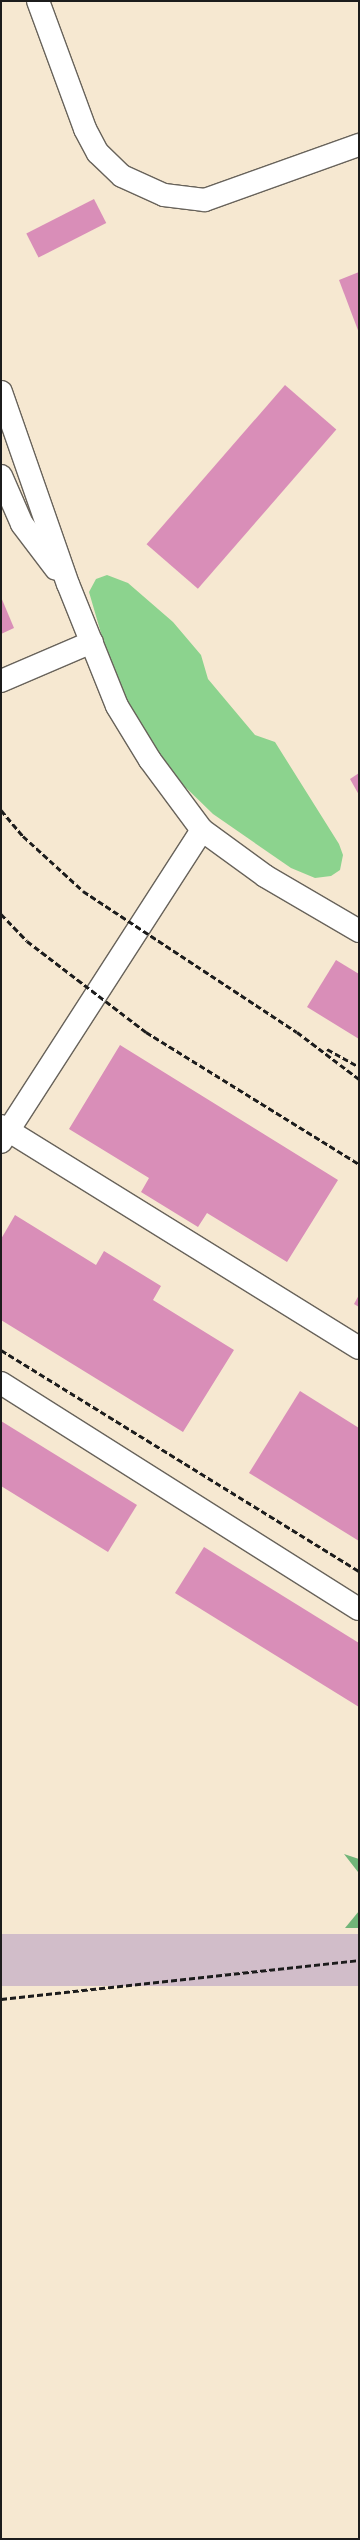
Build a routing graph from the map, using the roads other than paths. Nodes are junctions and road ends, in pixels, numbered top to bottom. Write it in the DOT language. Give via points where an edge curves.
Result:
graph roads {
  1 [pos="38,1"];
  2 [pos="359,145"];
  3 [pos="1,392"];
  4 [pos="1,476"];
  5 [pos="68,584"];
  6 [pos="92,642"];
  7 [pos="1,681"];
  8 [pos="202,830"];
  9 [pos="359,931"];
  10 [pos="3,1133"];
  11 [pos="359,1348"];
  12 [pos="1,1383"];
  13 [pos="359,1609"];
  1 -- 2 [label="lane" via="85,129 98,153 122,176 164,195 205,200"];
  3 -- 5 [label="lane"];
  4 -- 5 [label="lane" via="22,524"];
  5 -- 6 [label="lane"];
  6 -- 7 [label="lane"];
  6 -- 8 [label="lane" via="127,727"];
  8 -- 9 [label="lane" via="265,876"];
  8 -- 10 [label="lane"];
  10 -- 11 [label="lane"];
  12 -- 13 [label="lane"];
}
